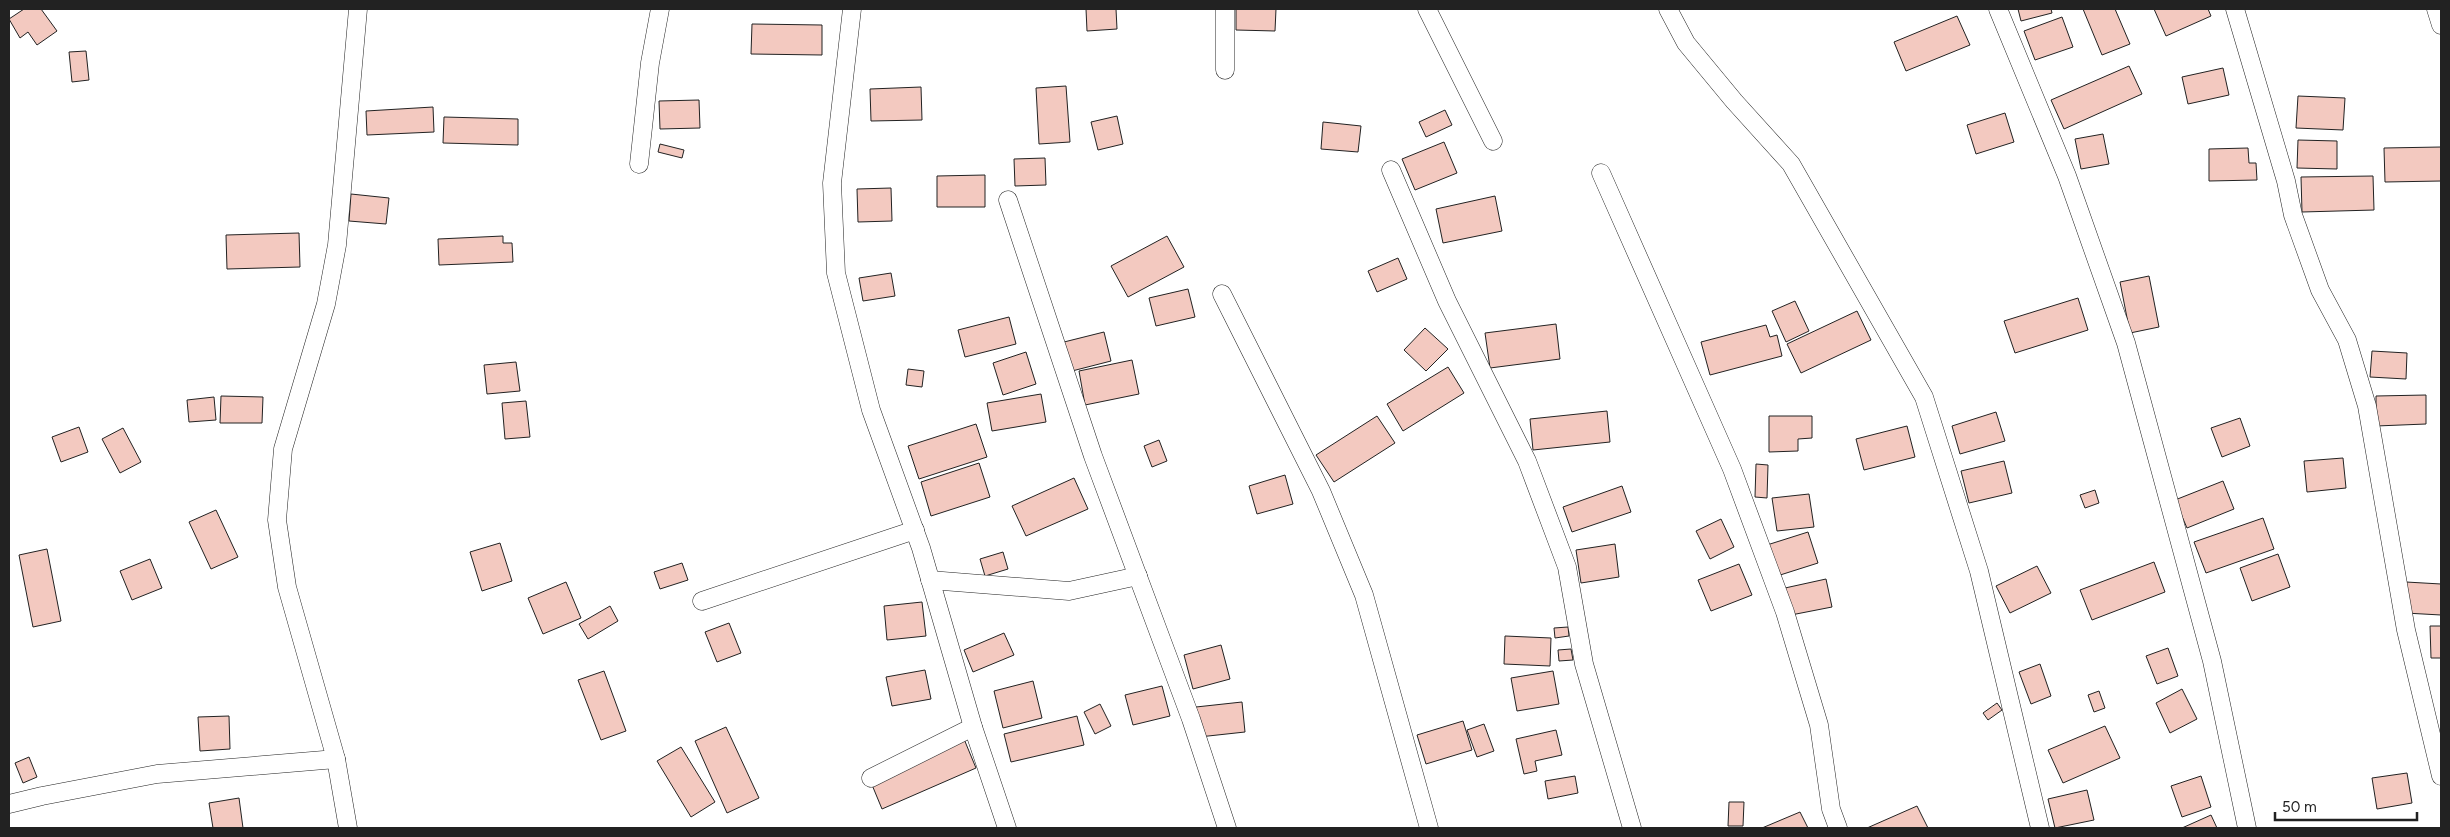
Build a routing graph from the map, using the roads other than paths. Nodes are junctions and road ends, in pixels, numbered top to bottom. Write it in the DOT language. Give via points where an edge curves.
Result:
graph roads {
  1 [pos="358,9"];
  2 [pos="660,9"];
  3 [pos="852,9"];
  4 [pos="1427,9"];
  5 [pos="1668,9"];
  6 [pos="1998,9"];
  7 [pos="2235,9"];
  8 [pos="2436,9"];
  9 [pos="1228,14"];
  10 [pos="2441,25"];
  11 [pos="1225,70"];
  12 [pos="1493,141"];
  13 [pos="639,164"];
  14 [pos="1391,170"];
  15 [pos="1601,173"];
  16 [pos="1008,200"];
  17 [pos="1222,294"];
  18 [pos="915,530"];
  19 [pos="1138,576"];
  20 [pos="930,580"];
  21 [pos="702,602"];
  22 [pos="973,728"];
  23 [pos="336,759"];
  24 [pos="2441,776"];
  25 [pos="871,778"];
  26 [pos="9,802"];
  27 [pos="348,828"];
  28 [pos="1007,828"];
  29 [pos="1227,828"];
  30 [pos="1429,828"];
  31 [pos="1632,828"];
  32 [pos="1838,828"];
  33 [pos="2040,828"];
  34 [pos="2247,828"];
  1 -- 23 [label="street" via="337,245 326,304 283,449 277,520 287,587"];
  2 -- 13 [label="street" via="650,62"];
  3 -- 18 [label="street" via="832,183 836,273 872,410"];
  4 -- 12 [label="street"];
  5 -- 33 [label="street" via="1686,43 1791,164 1924,397 1979,571"];
  6 -- 34 [label="street" via="2066,176 2126,343 2212,661"];
  7 -- 24 [label="street" via="2293,215 2320,290 2347,340 2367,406 2406,630"];
  8 -- 10 [label="street"];
  9 -- 11 [label="street"];
  14 -- 31 [label="street" via="1447,301 1527,461 1563,558 1584,664"];
  15 -- 32 [label="street" via="1732,469 1782,603 1819,725 1831,809"];
  16 -- 19 [label="street" via="1092,456"];
  17 -- 30 [label="street" via="1320,491 1364,595"];
  18 -- 20 [label="street"];
  18 -- 21 [label="street"];
  19 -- 20 [label="street" via="1070,591"];
  19 -- 29 [label="street"];
  20 -- 22 [label="street"];
  22 -- 25 [label="street"];
  22 -- 28 [label="street"];
  23 -- 26 [label="street" via="157,774"];
  23 -- 27 [label="street"];
}
